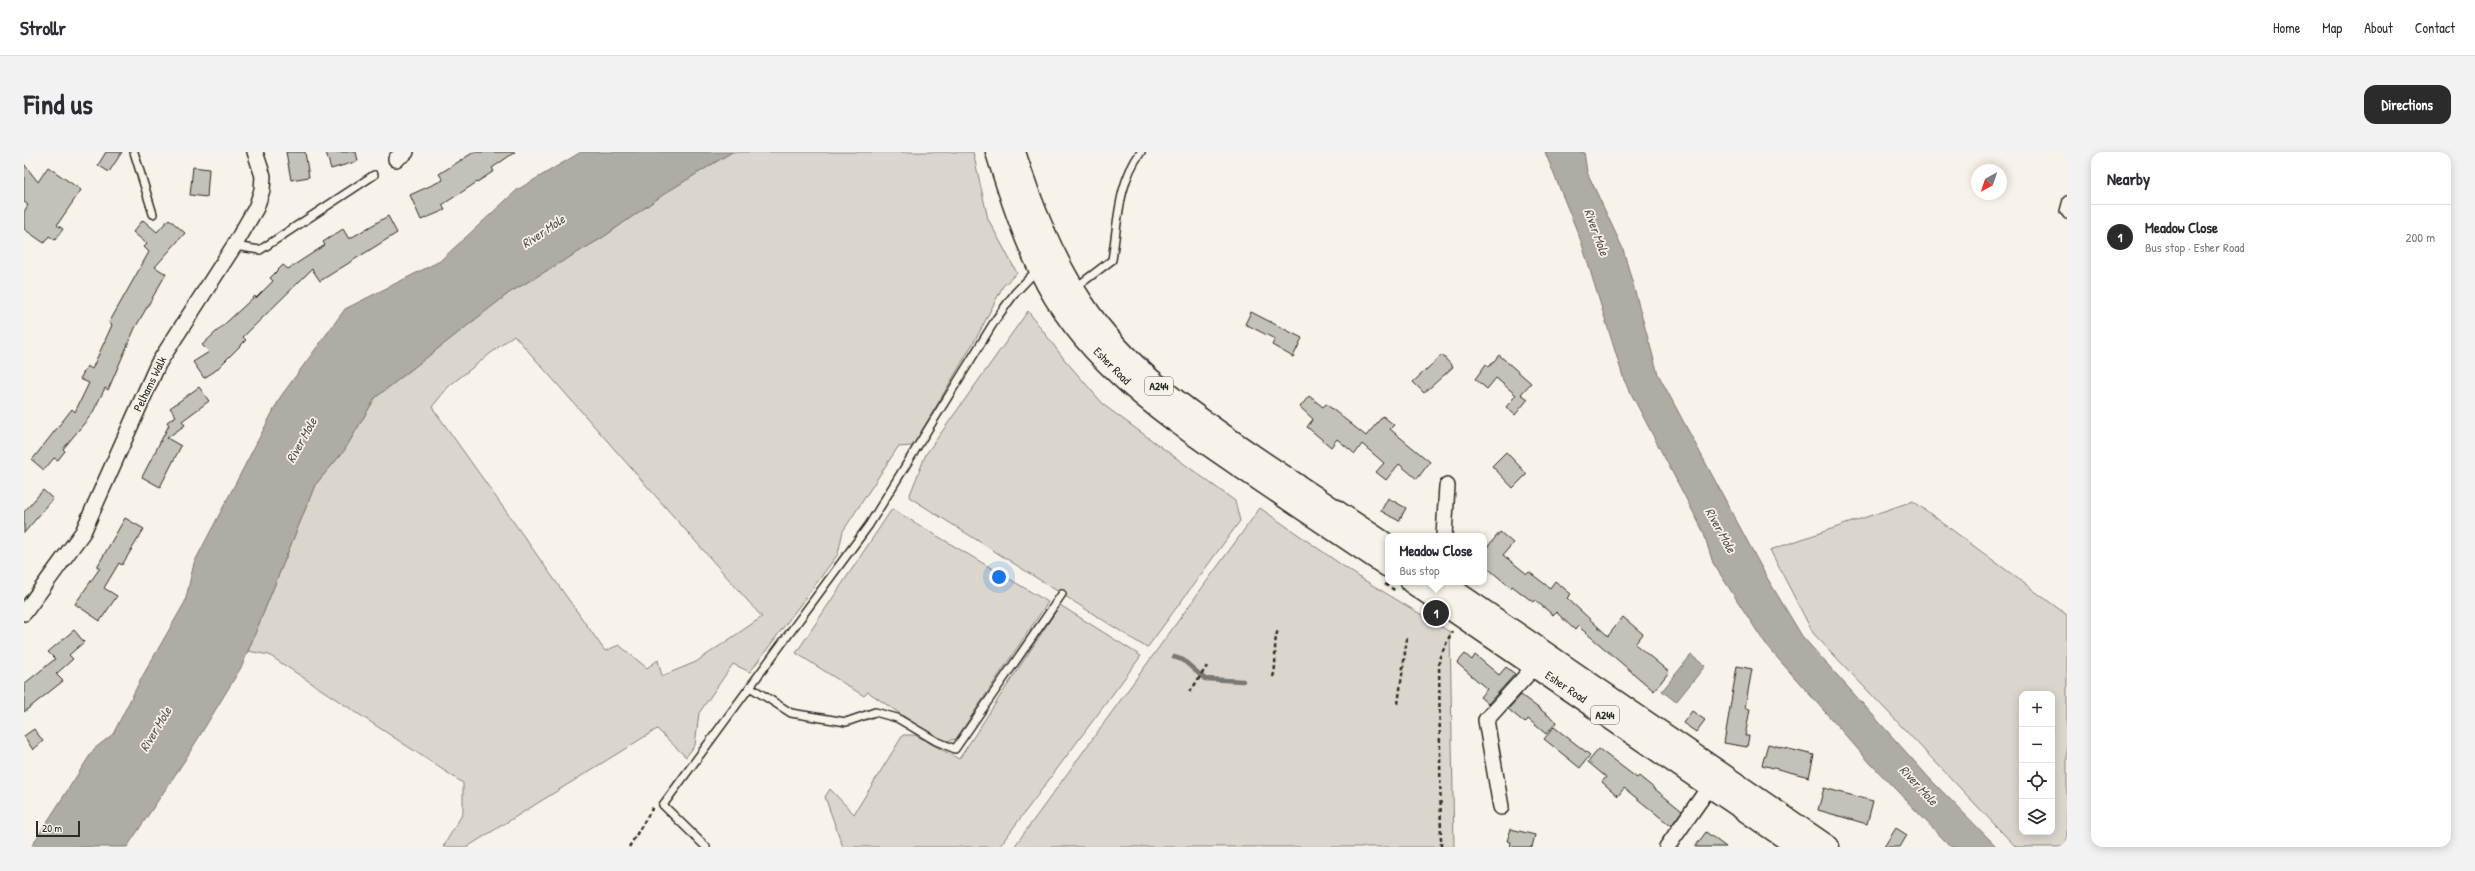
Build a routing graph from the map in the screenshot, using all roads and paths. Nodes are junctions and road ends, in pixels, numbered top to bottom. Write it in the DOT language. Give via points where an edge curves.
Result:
graph roads {
  1 [pos="134,152"];
  2 [pos="255,152"];
  3 [pos="997,152"];
  4 [pos="1014,152"];
  5 [pos="1141,152"];
  6 [pos="374,174"];
  7 [pos="2067,200"];
  8 [pos="153,214"];
  9 [pos="2067,215"];
  10 [pos="234,246"];
  11 [pos="1040,267"];
  12 [pos="1074,290"];
  13 [pos="1447,486"];
  14 [pos="1444,533"];
  15 [pos="1385,544"];
  16 [pos="1385,564"];
  17 [pos="1416,585"];
  18 [pos="1445,585"];
  19 [pos="1062,594"];
  20 [pos="24,613"];
  21 [pos="1454,627"];
  22 [pos="1278,630"];
  23 [pos="1407,638"];
  24 [pos="1206,666"];
  25 [pos="1534,666"];
  26 [pos="1273,677"];
  27 [pos="750,687"];
  28 [pos="1190,692"];
  29 [pos="1398,704"];
  30 [pos="1710,786"];
  31 [pos="663,805"];
  32 [pos="1501,807"];
  33 [pos="629,847"];
  34 [pos="706,847"];
  35 [pos="1441,847"];
  36 [pos="1667,847"];
  37 [pos="1799,847"];
  38 [pos="1828,847"];
  1 -- 8 [label="lane"];
  2 -- 10 [label="street, Pelhams Walk" via="263,176 262,190 256,208"];
  3 -- 11 [label="main road, Esher Road / A244" via="1013,201"];
  4 -- 12 [label="main road, Esher Road / A244" via="1044,234"];
  5 -- 12 [label="lane" via="1124,182 1112,260"];
  6 -- 10 [label="lane" via="260,250"];
  7 -- 9 [label="lane" via="2064,211"];
  10 -- 20 [label="street, Pelhams Walk" via="158,364 83,532"];
  11 -- 16 [label="main road, Esher Road / A244" via="1055,295 1083,336 1107,364 1136,390 1206,443"];
  11 -- 27 [label="lane" via="1014,293 996,319 869,526"];
  12 -- 15 [label="main road, Esher Road / A244" via="1111,340 1160,387 1236,444"];
  13 -- 14 [label="street"];
  17 -- 25 [label="main road, Esher Road / A244"];
  18 -- 38 [label="main road, Esher Road / A244"];
  19 -- 27 [label="lane" via="955,749 897,718 875,712 846,722 791,713"];
  21 -- 35 [label="path" via="1439,659"];
  22 -- 26 [label="path" via="1273,644 1276,656"];
  23 -- 29 [label="path"];
  24 -- 28 [label="path"];
  25 -- 30 [label="main road, Esher Road / A244"];
  25 -- 32 [label="street" via="1486,720"];
  27 -- 31 [label="lane"];
  30 -- 36 [label="street"];
  30 -- 37 [label="main road, Esher Road / A244"];
  31 -- 33 [label="path" via="656,802"];
  31 -- 34 [label="lane"];
}
